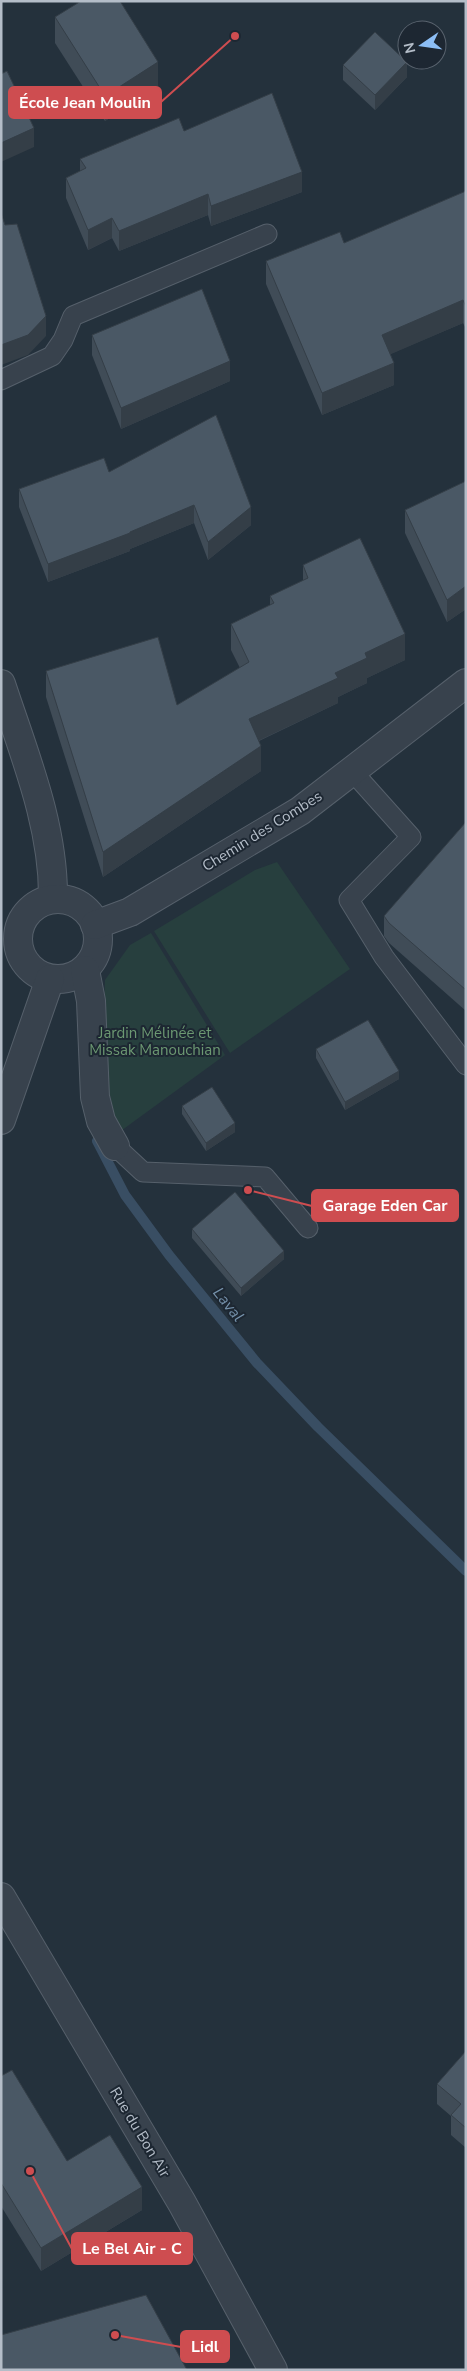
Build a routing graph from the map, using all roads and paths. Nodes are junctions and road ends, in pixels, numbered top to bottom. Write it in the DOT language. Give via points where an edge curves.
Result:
graph roads {
  1 [pos="267,234"];
  2 [pos="1,380"];
  3 [pos="466,683"];
  4 [pos="1,684"];
  5 [pos="352,771"];
  6 [pos="53,899"];
  7 [pos="95,925"];
  8 [pos="11,962"];
  9 [pos="85,970"];
  10 [pos="50,979"];
  11 [pos="466,1065"];
  12 [pos="1,1120"];
  13 [pos="115,1146"];
  14 [pos="308,1228"];
  15 [pos="1,1897"];
  16 [pos="273,2370"];
  1 -- 2 [label="lane" via="73,316 52,356"];
  3 -- 5 [label="street, Chemin des Combes"];
  4 -- 6 [label="street" via="42,808 54,872"];
  5 -- 7 [label="street, Chemin des Combes" via="300,811 265,832 130,912"];
  5 -- 11 [label="lane" via="411,837 349,900 384,957"];
  6 -- 7 [label="street" via="78,904 89,913"];
  6 -- 8 [label="street" via="35,906 22,920 18,946"];
  7 -- 9 [label="street" via="97,949"];
  8 -- 10 [label="street"];
  9 -- 10 [label="street" via="62,980"];
  9 -- 13 [label="street" via="91,1001 95,1097 101,1121"];
  10 -- 12 [label="street"];
  13 -- 14 [label="lane" via="143,1172 265,1177"];
  15 -- 16 [label="street, Rue du Bon Air" via="182,2202"];
}
